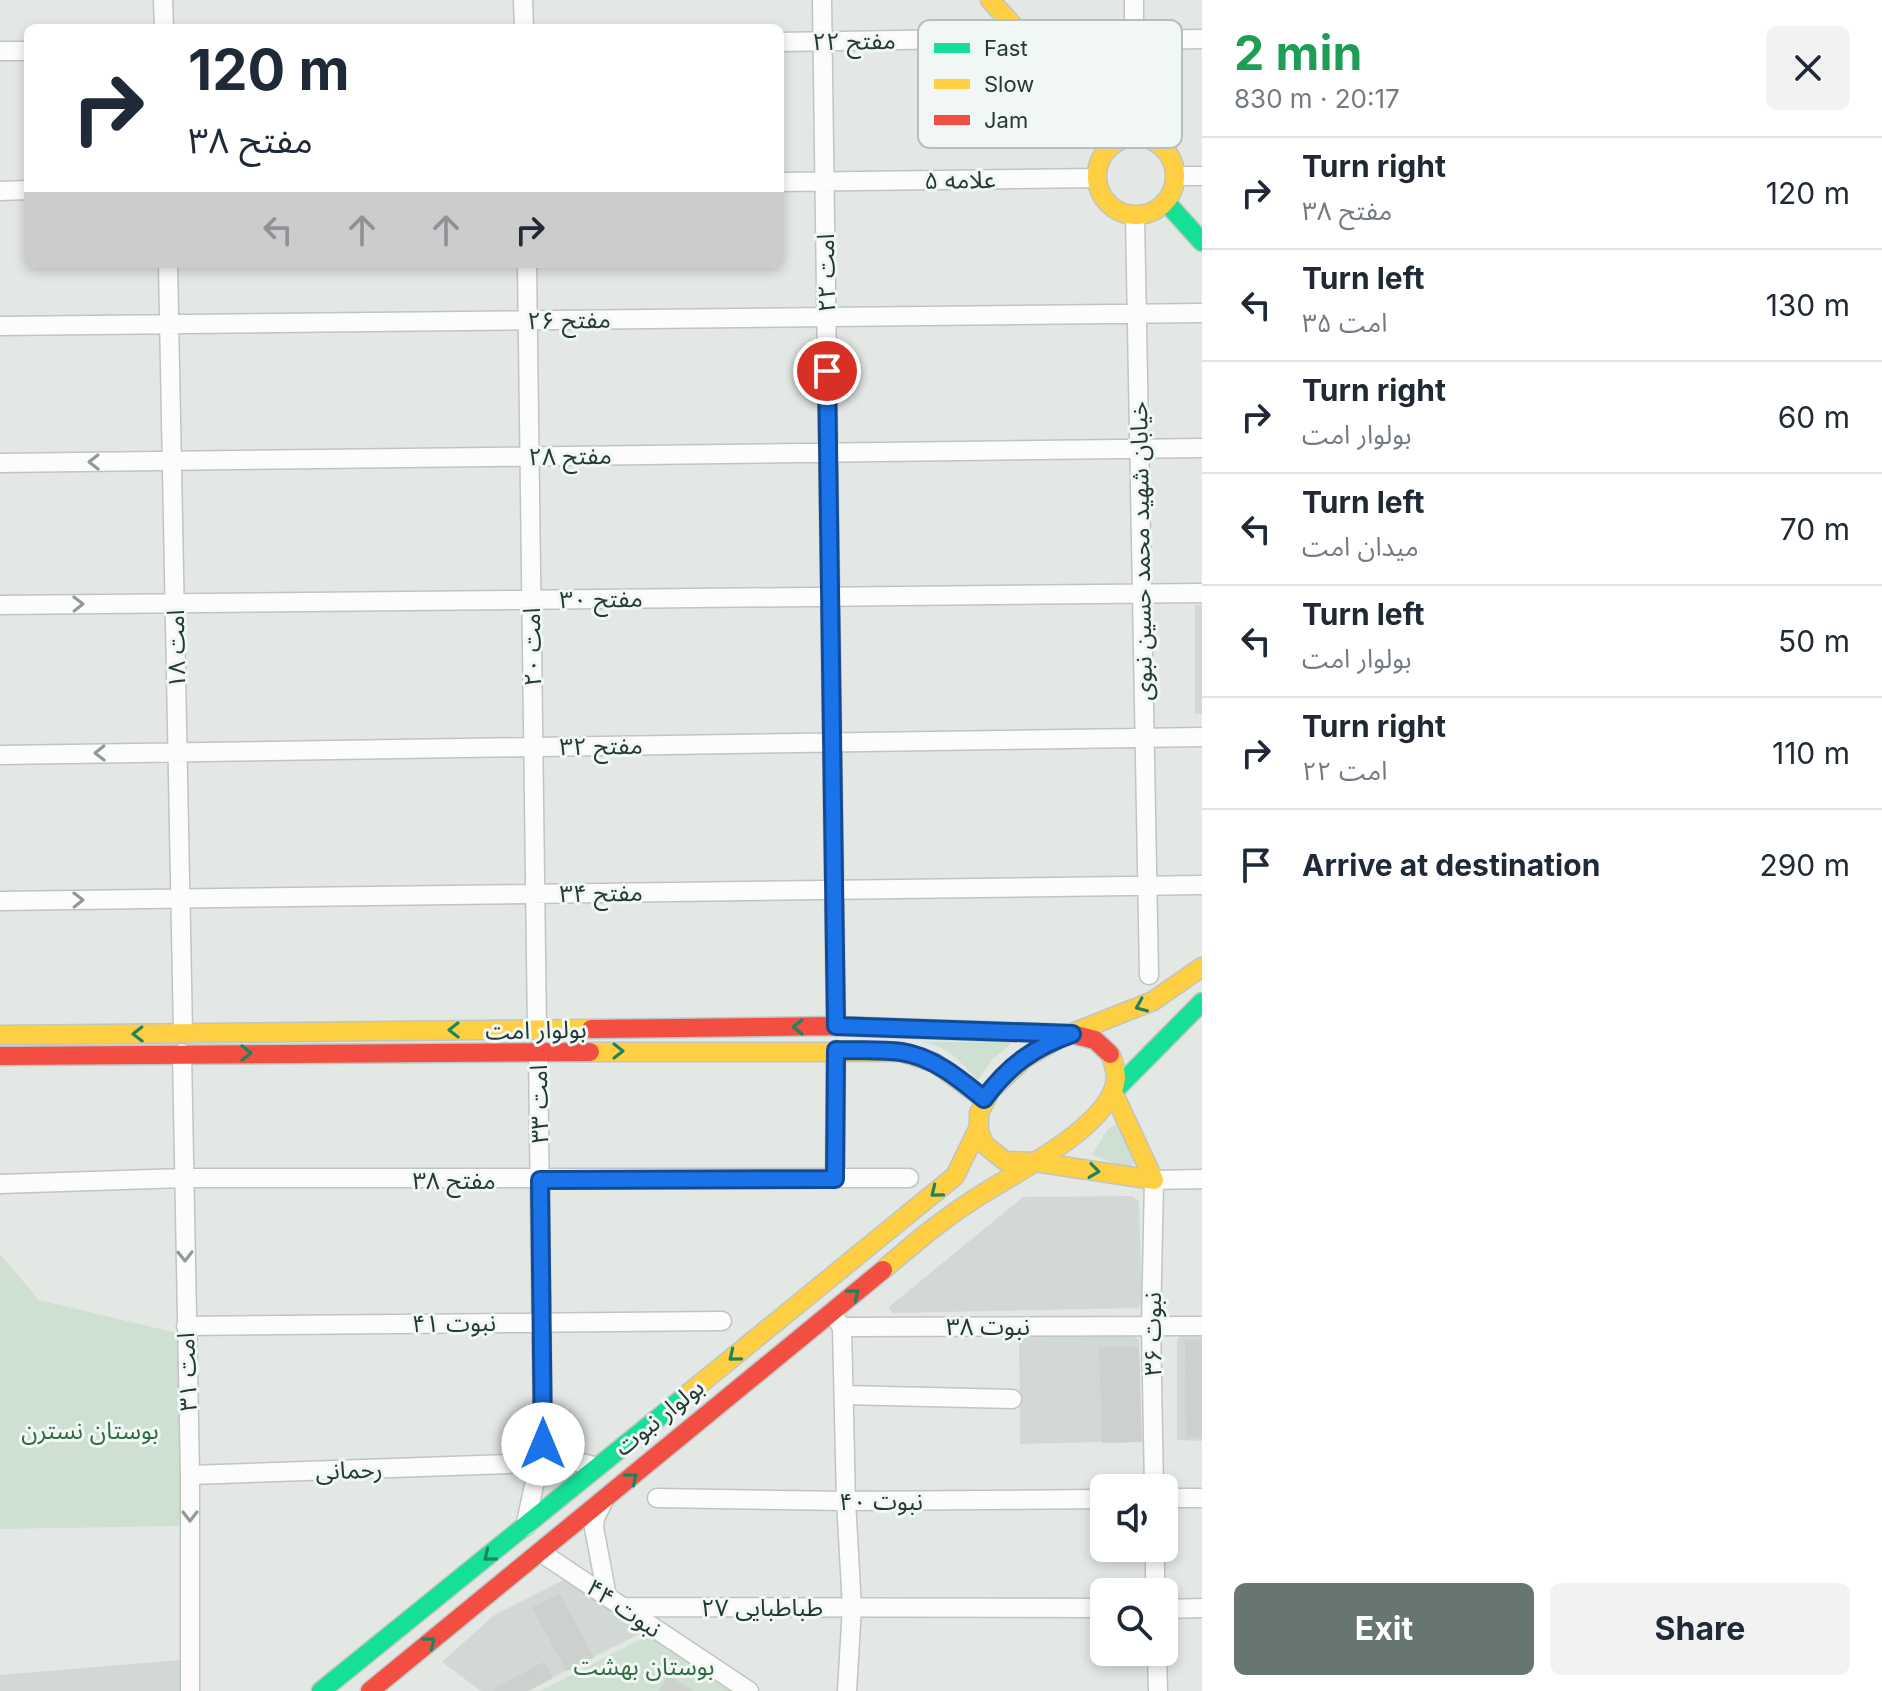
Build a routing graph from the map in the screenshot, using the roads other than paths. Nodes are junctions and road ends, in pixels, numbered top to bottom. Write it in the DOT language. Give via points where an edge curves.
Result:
graph roads {
  1 [pos="163,0"];
  2 [pos="523,0"];
  3 [pos="822,0"];
  4 [pos="990,0"];
  5 [pos="1007,20"];
  6 [pos="164,24"];
  7 [pos="524,24"];
  8 [pos="1182,39"];
  9 [pos="1202,39"];
  10 [pos="918,40"];
  11 [pos="784,42"];
  12 [pos="823,42"];
  13 [pos="0,51"];
  14 [pos="24,51"];
  15 [pos="1109,148"];
  16 [pos="1164,148"];
  17 [pos="1176,176"];
  18 [pos="1202,176"];
  19 [pos="1096,178"];
  20 [pos="825,181"];
  21 [pos="784,182"];
  22 [pos="24,190"];
  23 [pos="0,191"];
  24 [pos="1166,202"];
  25 [pos="1135,216"];
  26 [pos="1202,242"];
  27 [pos="168,268"];
  28 [pos="527,268"];
  29 [pos="1202,313"];
  30 [pos="1137,314"];
  31 [pos="827,317"];
  32 [pos="528,320"];
  33 [pos="170,324"];
  34 [pos="0,326"];
  35 [pos="1202,448"];
  36 [pos="1139,449"];
  37 [pos="829,453"];
  38 [pos="529,456"];
  39 [pos="172,461"];
  40 [pos="0,463"];
  41 [pos="1202,593"];
  42 [pos="1142,594"];
  43 [pos="831,597"];
  44 [pos="531,600"];
  45 [pos="175,603"];
  46 [pos="0,605"];
  47 [pos="1202,737"];
  48 [pos="1144,738"];
  49 [pos="832,743"];
  50 [pos="533,747"];
  51 [pos="178,752"];
  52 [pos="0,755"];
  53 [pos="1202,885"];
  54 [pos="1147,886"];
  55 [pos="834,890"];
  56 [pos="535,894"];
  57 [pos="180,899"];
  58 [pos="0,901"];
  59 [pos="1202,967"];
  60 [pos="1149,975"];
  61 [pos="1202,1002"];
  62 [pos="836,1026"];
  63 [pos="537,1030"];
  64 [pos="183,1033"];
  65 [pos="1072,1034"];
  66 [pos="0,1035"];
  67 [pos="836,1050"];
  68 [pos="538,1052"];
  69 [pos="182,1053"];
  70 [pos="0,1056"];
  71 [pos="1113,1092"];
  72 [pos="984,1099"];
  73 [pos="978,1129"];
  74 [pos="1035,1162"];
  75 [pos="184,1178"];
  76 [pos="909,1178"];
  77 [pos="835,1179"];
  78 [pos="1202,1179"];
  79 [pos="540,1180"];
  80 [pos="1154,1180"];
  81 [pos="0,1184"];
  82 [pos="837,1320"];
  83 [pos="722,1321"];
  84 [pos="543,1323"];
  85 [pos="1151,1325"];
  86 [pos="186,1326"];
  87 [pos="1202,1326"];
  88 [pos="844,1395"];
  89 [pos="1012,1399"];
  90 [pos="543,1444"];
  91 [pos="509,1464"];
  92 [pos="597,1467"];
  93 [pos="1154,1474"];
  94 [pos="190,1475"];
  95 [pos="657,1498"];
  96 [pos="1178,1498"];
  97 [pos="1202,1498"];
  98 [pos="1090,1499"];
  99 [pos="604,1500"];
  100 [pos="846,1501"];
  101 [pos="525,1527"];
  102 [pos="540,1552"];
  103 [pos="607,1596"];
  104 [pos="624,1607"];
  105 [pos="852,1607"];
  106 [pos="1090,1608"];
  107 [pos="1202,1608"];
  108 [pos="1178,1609"];
  109 [pos="1157,1666"];
  110 [pos="190,1691"];
  111 [pos="321,1691"];
  112 [pos="370,1691"];
  113 [pos="749,1691"];
  114 [pos="847,1691"];
  115 [pos="1158,1691"];
  1 -- 6 [label="street"];
  2 -- 7 [label="street"];
  3 -- 12 [label="street, امت ۲۲"];
  4 -- 5 [label="main road"];
  8 -- 9 [label="street"];
  10 -- 12 [label="street, مفتح ۲۲"];
  11 -- 12 [label="street, مفتح ۲۲"];
  12 -- 20 [label="street, امت ۲۲"];
  13 -- 14 [label="street"];
  15 -- 19 [label="main road" via="1098,163"];
  16 -- 17 [label="main road"];
  17 -- 18 [label="street"];
  17 -- 24 [label="main road"];
  19 -- 20 [label="street, علامه ۵"];
  19 -- 25 [label="main road" via="1110,206"];
  20 -- 21 [label="street, علامه ۵"];
  20 -- 31 [label="street, امت ۲۲"];
  22 -- 23 [label="street"];
  24 -- 25 [label="main road" via="1154,212"];
  24 -- 26 [label="main road"];
  25 -- 30 [label="street, خیابان شهید محمد حسین نبوی"];
  27 -- 33 [label="street, امت ۱۸"];
  28 -- 32 [label="street, امت ۲۰"];
  29 -- 30 [label="street, مفتح ۲۶"];
  30 -- 31 [label="street, مفتح ۲۶"];
  30 -- 36 [label="street, خیابان شهید محمد حسین نبوی"];
  31 -- 32 [label="street, مفتح ۲۶"];
  31 -- 37 [label="street, امت ۲۲"];
  32 -- 33 [label="street, مفتح ۲۶"];
  32 -- 38 [label="street, امت ۲۰"];
  33 -- 34 [label="street, مفتح ۲۶"];
  33 -- 39 [label="street, امت ۱۸"];
  35 -- 36 [label="street, مفتح ۲۸"];
  36 -- 37 [label="street, مفتح ۲۸"];
  36 -- 42 [label="street, خیابان شهید محمد حسین نبوی"];
  37 -- 38 [label="street, مفتح ۲۸"];
  37 -- 43 [label="street, امت ۲۲"];
  38 -- 39 [label="street, مفتح ۲۸"];
  38 -- 44 [label="street, امت ۲۰"];
  39 -- 40 [label="street, مفتح ۲۸, one-way"];
  39 -- 45 [label="street, امت ۱۸"];
  41 -- 42 [label="street, مفتح ۳۰"];
  42 -- 43 [label="street, مفتح ۳۰"];
  42 -- 48 [label="street, خیابان شهید محمد حسین نبوی"];
  43 -- 44 [label="street, مفتح ۳۰"];
  43 -- 49 [label="street, امت ۲۲"];
  44 -- 45 [label="street, مفتح ۳۰"];
  44 -- 50 [label="street, امت ۲۰"];
  46 -- 45 [label="street, مفتح ۳۰, one-way"];
  45 -- 51 [label="street, امت ۱۸"];
  47 -- 48 [label="street, مفتح ۳۲"];
  48 -- 49 [label="street, مفتح ۳۲"];
  48 -- 54 [label="street, خیابان شهید محمد حسین نبوی"];
  49 -- 50 [label="street, مفتح ۳۲"];
  49 -- 55 [label="street, امت ۲۲"];
  50 -- 51 [label="street, مفتح ۳۲"];
  50 -- 56 [label="street, امت ۲۰"];
  51 -- 52 [label="street, مفتح ۳۲, one-way"];
  51 -- 57 [label="street, امت ۱۸"];
  53 -- 54 [label="street, مفتح ۳۴"];
  54 -- 55 [label="street, مفتح ۳۴"];
  54 -- 60 [label="street, خیابان شهید محمد حسین نبوی"];
  55 -- 56 [label="street, مفتح ۳۴"];
  55 -- 62 [label="street, امت ۲۲"];
  56 -- 57 [label="street, مفتح ۳۴"];
  56 -- 63 [label="street, امت ۲۰"];
  58 -- 57 [label="street, مفتح ۳۴, one-way"];
  57 -- 64 [label="street, امت ۱۸"];
  59 -- 65 [label="main road, one-way" via="1149,1004"];
  61 -- 71 [label="main road"];
  62 -- 63 [label="main road, بولوار امت, one-way"];
  62 -- 65 [label="main road, بولوار امت"];
  63 -- 64 [label="main road, بولوار امت, one-way"];
  64 -- 66 [label="main road, بولوار امت, one-way"];
  64 -- 69 [label="main road"];
  65 -- 71 [label="main road" via="1089,1036 1114,1059"];
  65 -- 72 [label="main road" via="1022,1058"];
  68 -- 67 [label="main road, بولوار امت, one-way"];
  67 -- 72 [label="main road, بولوار امت" via="903,1052 936,1064"];
  67 -- 77 [label="street"];
  69 -- 68 [label="main road, بولوار امت, one-way"];
  68 -- 79 [label="street, امت ۳۳"];
  69 -- 70 [label="main road, بولوار امت"];
  69 -- 75 [label="street, امت ۳۱"];
  71 -- 74 [label="main road" via="1074,1136"];
  71 -- 80 [label="main road"];
  72 -- 73 [label="main road"];
  73 -- 74 [label="main road" via="985,1146 999,1159 1016,1165"];
  73 -- 92 [label="main road, بولوار نبوت, one-way" via="955,1176"];
  74 -- 80 [label="main road, one-way"];
  82 -- 74 [label="main road, بولوار نبوت, one-way" via="974,1199"];
  75 -- 79 [label="street, مفتح ۳۸"];
  75 -- 81 [label="street, مفتح ۳۸"];
  75 -- 86 [label="street, امت ۳۱, one-way"];
  76 -- 77 [label="street, مفتح ۳۸"];
  77 -- 79 [label="street, مفتح ۳۸"];
  78 -- 80 [label="street"];
  79 -- 84 [label="street, امت ۳۳"];
  80 -- 85 [label="street, نبوت ۳۶"];
  82 -- 85 [label="street, نبوت ۳۸"];
  82 -- 88 [label="street"];
  99 -- 82 [label="main road, بولوار نبوت, one-way"];
  83 -- 84 [label="street, نبوت ۴۱"];
  84 -- 86 [label="street, نبوت ۴۱"];
  84 -- 90 [label="street, امت ۳۳"];
  85 -- 87 [label="street, نبوت ۳۸"];
  85 -- 93 [label="street, نبوت ۳۶"];
  86 -- 94 [label="street, امت ۳۱"];
  88 -- 89 [label="street"];
  88 -- 100 [label="street"];
  90 -- 92 [label="street" via="563,1458"];
  90 -- 101 [label="street, امت ۳۳"];
  91 -- 94 [label="street, رحمانی"];
  92 -- 101 [label="main road, بولوار نبوت"];
  94 -- 110 [label="street, امت ۳۱, one-way"];
  95 -- 100 [label="street, نبوت ۴۰"];
  96 -- 97 [label="street"];
  98 -- 100 [label="street, نبوت ۴۰"];
  99 -- 102 [label="main road, بولوار نبوت"];
  99 -- 103 [label="street" via="594,1528"];
  100 -- 105 [label="street"];
  101 -- 111 [label="main road, بولوار نبوت, one-way"];
  102 -- 103 [label="street, نبوت ۴۴"];
  112 -- 102 [label="main road, بولوار نبوت, one-way"];
  103 -- 104 [label="street, نبوت ۴۴"];
  104 -- 105 [label="street, طباطبایی ۲۷"];
  104 -- 113 [label="street, نبوت ۴۴"];
  105 -- 106 [label="street, طباطبایی ۲۷"];
  105 -- 114 [label="street"];
  107 -- 108 [label="street"];
  109 -- 115 [label="street"];
}
